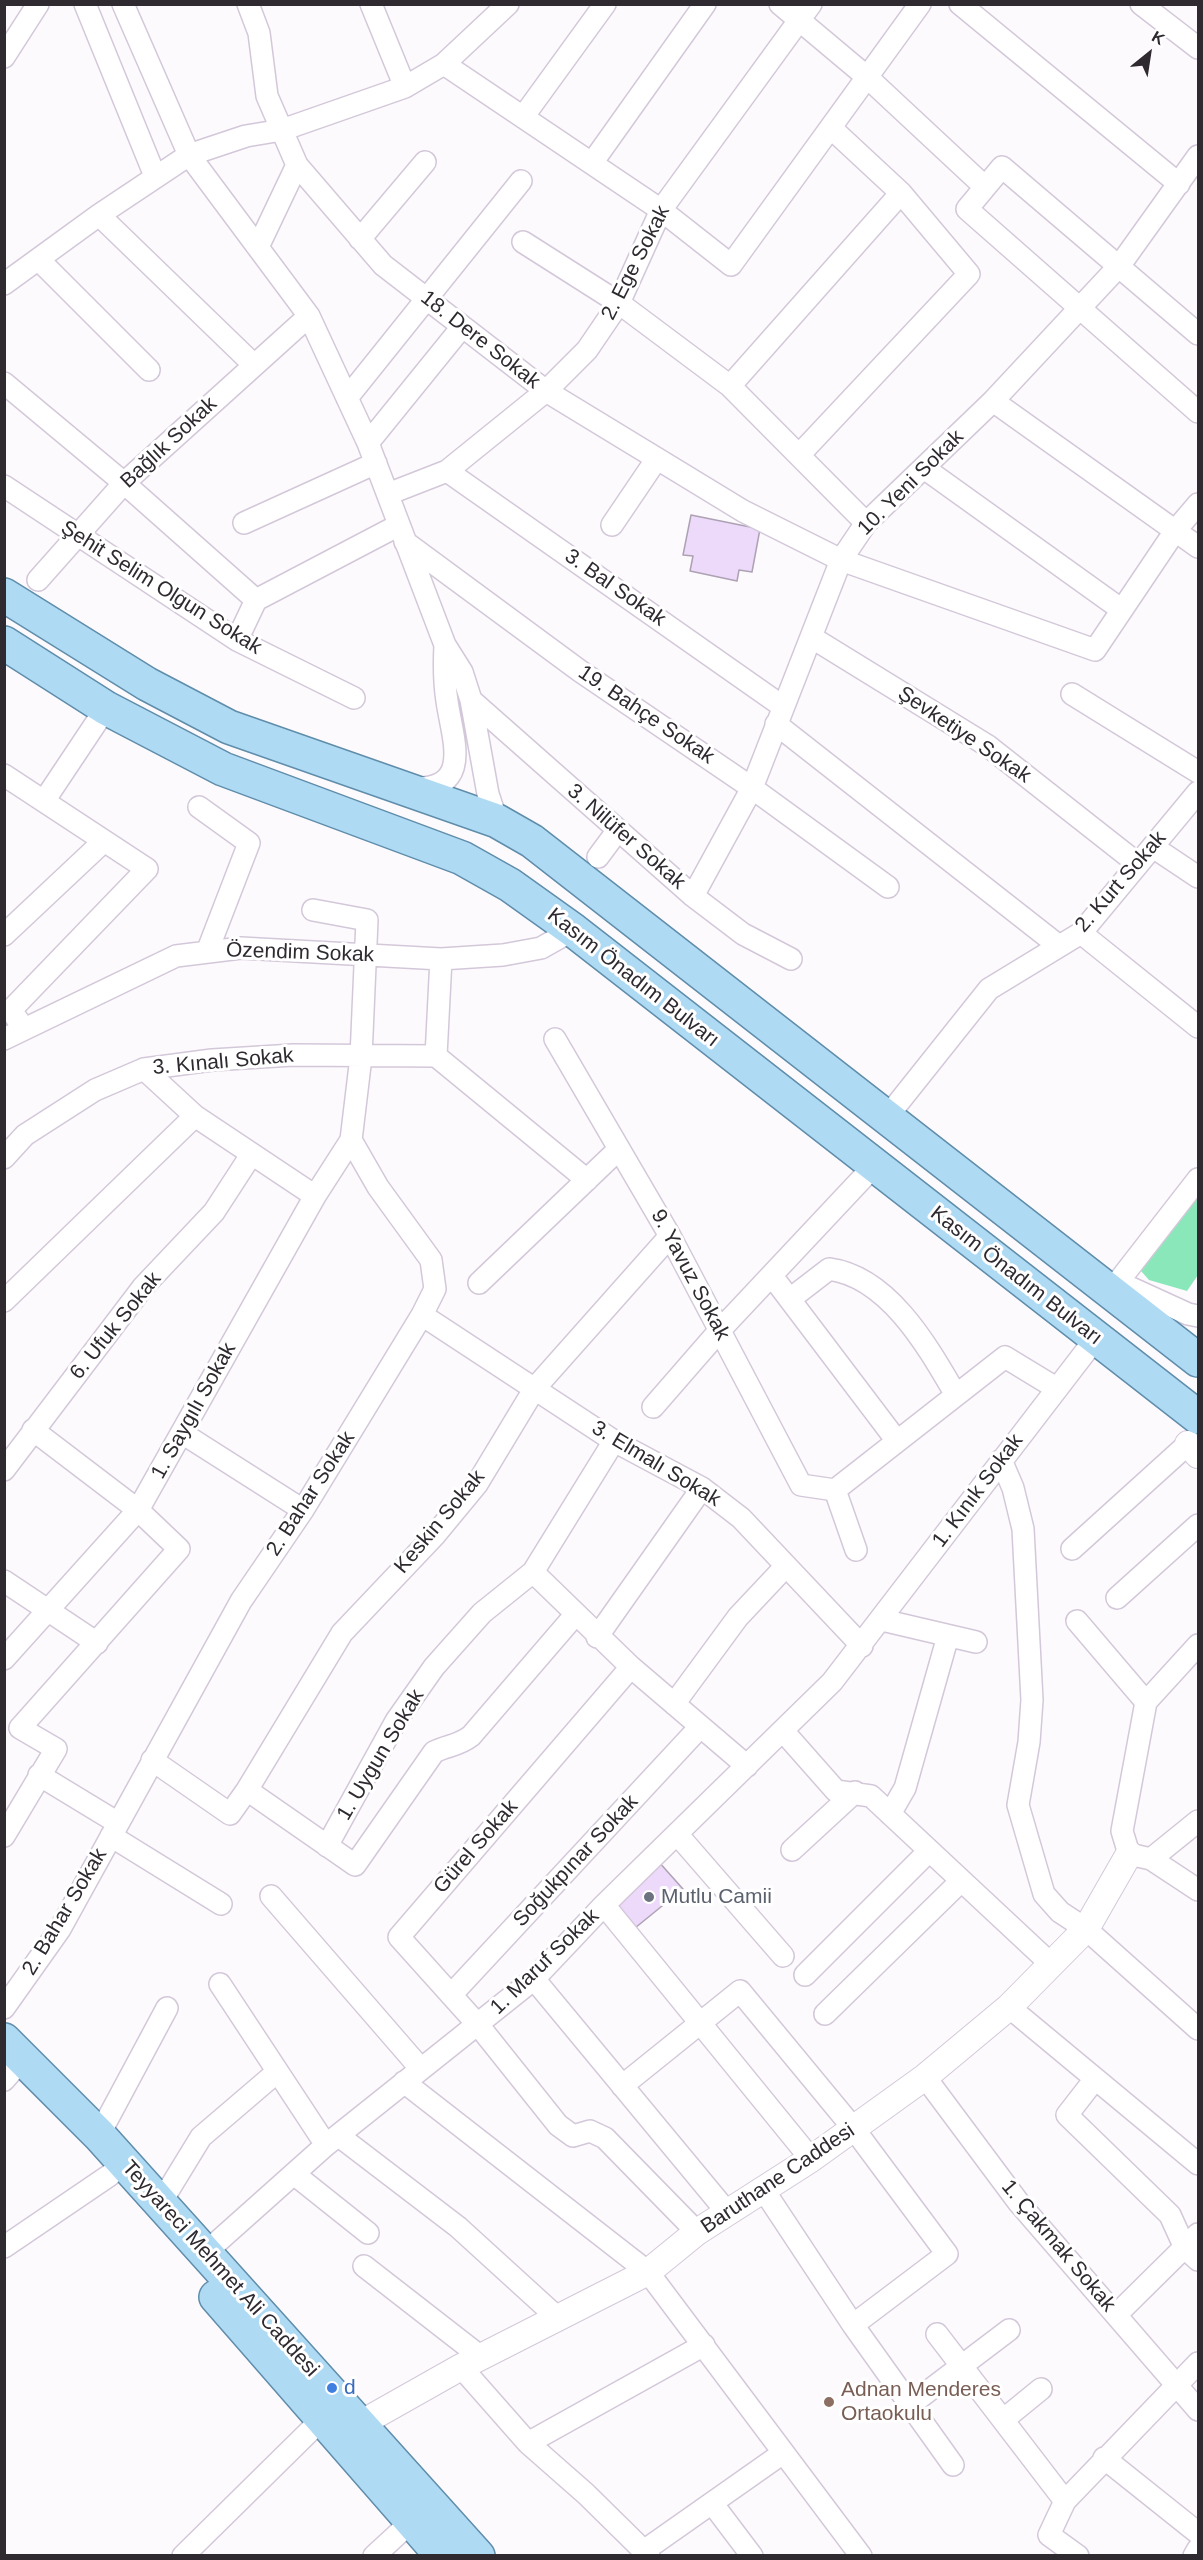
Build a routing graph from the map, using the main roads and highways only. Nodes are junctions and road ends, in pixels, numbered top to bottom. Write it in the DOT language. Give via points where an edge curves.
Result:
graph roads {
  1 [pos="4,594"];
  2 [pos="4,643"];
  3 [pos="1192,1334"];
  4 [pos="1195,1439"];
  5 [pos="4,2040"];
  6 [pos="7,2072"];
  7 [pos="442,2556"];
  8 [pos="478,2556"];
  1 -- 3 [label="main road" via="147,684 229,727 497,821 532,841 887,1117 1114,1286"];
  2 -- 4 [label="main road, Kasım Önadım Bulvarı" via="106,708 223,769 462,858 510,885 1095,1338"];
  5 -- 8 [label="main road, Teyyareci Mehmet Ali Caddesi" via="99,2135"];
  6 -- 7 [label="main road, Teyyareci Mehmet Ali Caddesi" via="110,2175"];
}
